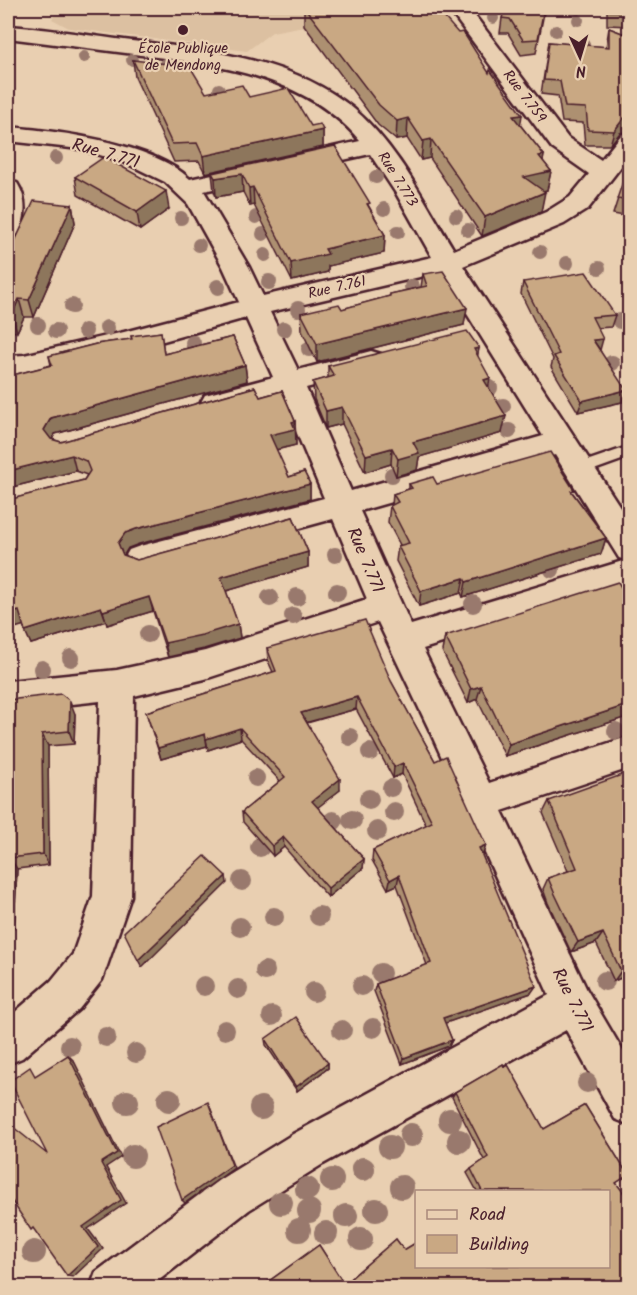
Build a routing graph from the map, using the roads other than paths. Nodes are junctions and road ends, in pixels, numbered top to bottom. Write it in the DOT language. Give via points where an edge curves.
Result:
graph roads {
  1 [pos="458,8"];
  2 [pos="13,27"];
  3 [pos="9,138"];
  4 [pos="630,139"];
  5 [pos="376,145"];
  6 [pos="614,168"];
  7 [pos="8,188"];
  8 [pos="185,188"];
  9 [pos="8,229"];
  10 [pos="448,262"];
  11 [pos="254,307"];
  12 [pos="390,356"];
  13 [pos="8,366"];
  14 [pos="289,381"];
  15 [pos="189,410"];
  16 [pos="562,442"];
  17 [pos="630,451"];
  18 [pos="580,468"];
  19 [pos="342,505"];
  20 [pos="630,549"];
  21 [pos="140,559"];
  22 [pos="630,572"];
  23 [pos="386,606"];
  24 [pos="403,641"];
  25 [pos="117,685"];
  26 [pos="8,696"];
  27 [pos="630,752"];
  28 [pos="480,802"];
  29 [pos="573,1004"];
  30 [pos="8,1044"];
  31 [pos="630,1104"];
  32 [pos="112,1287"];
  1 -- 6 [label="street, Rue 7.759" via="560,143"];
  2 -- 5 [label="street, Rue 7.773" via="246,66 325,98 360,126"];
  3 -- 8 [label="street, Rue 7.771" via="93,146 134,158 174,177"];
  4 -- 6 [label="street, Rue 7.761"];
  5 -- 8 [label="street"];
  5 -- 10 [label="street, Rue 7.773"];
  6 -- 10 [label="street, Rue 7.761" via="579,203 555,218"];
  7 -- 9 [label="street" via="13,211"];
  8 -- 11 [label="street, Rue 7.771" via="198,200"];
  10 -- 11 [label="street, Rue 7.761"];
  10 -- 16 [label="street, Rue 7.773" via="481,333"];
  11 -- 13 [label="street, Rue 7.761" via="124,342"];
  11 -- 14 [label="street, Rue 7.771"];
  12 -- 14 [label="street"];
  14 -- 15 [label="street"];
  14 -- 19 [label="street, Rue 7.771"];
  16 -- 18 [label="street, Rue 7.773"];
  16 -- 19 [label="street"];
  17 -- 18 [label="lane"];
  18 -- 20 [label="street, Rue 7.773"];
  19 -- 21 [label="street"];
  19 -- 23 [label="street, Rue 7.771"];
  22 -- 24 [label="street"];
  23 -- 24 [label="street, Rue 7.771"];
  23 -- 25 [label="street" via="205,665"];
  24 -- 28 [label="street, Rue 7.771"];
  25 -- 26 [label="street"];
  25 -- 30 [label="street" via="112,896 88,966 65,995"];
  27 -- 28 [label="street"];
  28 -- 29 [label="street, Rue 7.771"];
  29 -- 31 [label="street, Rue 7.771"];
  29 -- 32 [label="street" via="299,1155 234,1195"];
}
